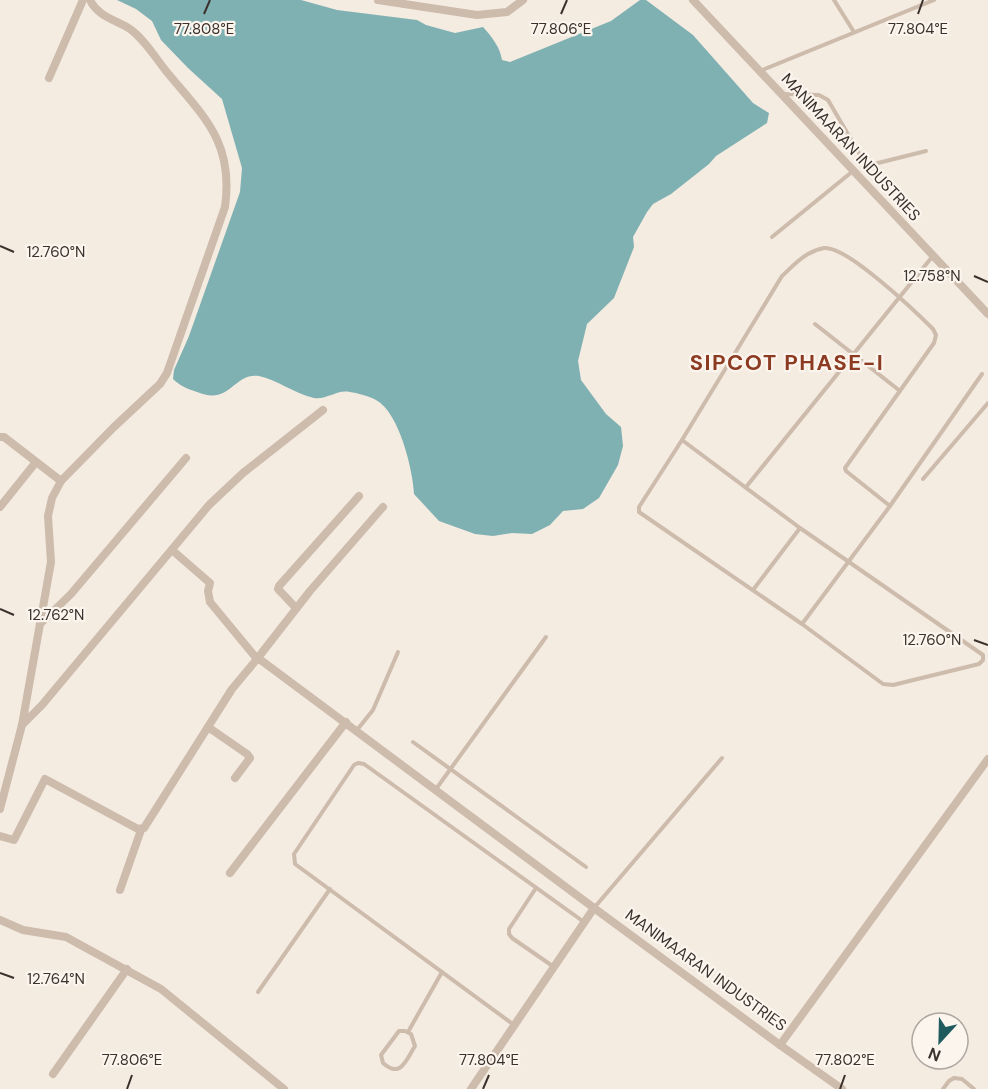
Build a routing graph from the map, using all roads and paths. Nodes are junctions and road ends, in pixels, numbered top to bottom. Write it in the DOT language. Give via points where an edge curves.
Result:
graph roads {
  1 [pos="83,0"];
  2 [pos="90,0"];
  3 [pos="378,0"];
  4 [pos="523,0"];
  5 [pos="693,0"];
  6 [pos="834,0"];
  7 [pos="934,0"];
  8 [pos="854,32"];
  9 [pos="760,71"];
  10 [pos="49,78"];
  11 [pos="781,94"];
  12 [pos="926,151"];
  13 [pos="853,171"];
  14 [pos="772,237"];
  15 [pos="933,255"];
  16 [pos="899,297"];
  17 [pos="988,314"];
  18 [pos="815,324"];
  19 [pos="854,353"];
  20 [pos="982,374"];
  21 [pos="900,391"];
  22 [pos="988,403"];
  23 [pos="323,410"];
  24 [pos="0,437"];
  25 [pos="682,440"];
  26 [pos="186,458"];
  27 [pos="36,462"];
  28 [pos="923,479"];
  29 [pos="61,482"];
  30 [pos="746,488"];
  31 [pos="359,496"];
  32 [pos="890,506"];
  33 [pos="0,507"];
  34 [pos="383,507"];
  35 [pos="800,528"];
  36 [pos="172,550"];
  37 [pos="849,560"];
  38 [pos="753,590"];
  39 [pos="297,608"];
  40 [pos="40,624"];
  41 [pos="802,624"];
  42 [pos="546,637"];
  43 [pos="398,652"];
  44 [pos="257,659"];
  45 [pos="346,722"];
  46 [pos="22,725"];
  47 [pos="208,727"];
  48 [pos="357,730"];
  49 [pos="413,742"];
  50 [pos="722,758"];
  51 [pos="988,759"];
  52 [pos="450,769"];
  53 [pos="235,778"];
  54 [pos="436,789"];
  55 [pos="0,808"];
  56 [pos="141,830"];
  57 [pos="0,836"];
  58 [pos="586,867"];
  59 [pos="231,873"];
  60 [pos="536,888"];
  61 [pos="330,889"];
  62 [pos="120,890"];
  63 [pos="594,908"];
  64 [pos="0,920"];
  65 [pos="584,922"];
  66 [pos="554,967"];
  67 [pos="127,969"];
  68 [pos="442,972"];
  69 [pos="258,992"];
  70 [pos="514,1025"];
  71 [pos="408,1032"];
  72 [pos="780,1045"];
  73 [pos="53,1074"];
  74 [pos="280,1088"];
  75 [pos="471,1089"];
  76 [pos="842,1089"];
  77 [pos="944,1089"];
  78 [pos="974,1089"];
  1 -- 10 [label="street"];
  2 -- 29 [label="street" via="96,9 138,36 207,121 220,143 228,185 225,207 167,373"];
  3 -- 4 [label="street" via="477,15 507,12"];
  5 -- 9 [label="street, MANIMAARAN INDUSTRIES"];
  6 -- 8 [label="lane"];
  7 -- 8 [label="lane"];
  8 -- 9 [label="lane"];
  9 -- 11 [label="street, MANIMAARAN INDUSTRIES"];
  11 -- 12 [label="lane" via="819,95 828,100 863,160 870,165"];
  11 -- 13 [label="street, MANIMAARAN INDUSTRIES"];
  13 -- 14 [label="lane"];
  13 -- 15 [label="street, MANIMAARAN INDUSTRIES"];
  15 -- 16 [label="lane"];
  15 -- 17 [label="street, MANIMAARAN INDUSTRIES"];
  16 -- 19 [label="lane"];
  16 -- 21 [label="lane" via="933,329 936,340"];
  16 -- 25 [label="lane" via="840,252 825,248 805,255 782,276"];
  18 -- 19 [label="lane"];
  19 -- 21 [label="lane"];
  19 -- 30 [label="lane"];
  20 -- 32 [label="lane"];
  21 -- 32 [label="lane" via="845,468"];
  22 -- 28 [label="lane"];
  23 -- 36 [label="street" via="243,472"];
  24 -- 27 [label="street"];
  25 -- 30 [label="lane"];
  25 -- 38 [label="lane" via="639,512"];
  26 -- 40 [label="street" via="71,594"];
  27 -- 29 [label="street"];
  27 -- 33 [label="street"];
  29 -- 40 [label="street" via="48,516 51,562"];
  30 -- 35 [label="lane"];
  31 -- 39 [label="street" via="279,586"];
  32 -- 37 [label="lane"];
  34 -- 39 [label="street"];
  35 -- 37 [label="lane"];
  35 -- 38 [label="lane"];
  36 -- 44 [label="street, MANIMAARAN INDUSTRIES" via="210,583 210,602"];
  36 -- 46 [label="street"];
  37 -- 41 [label="lane"];
  37 -- 41 [label="lane" via="983,655 983,660 888,685"];
  38 -- 41 [label="lane"];
  39 -- 44 [label="street"];
  40 -- 46 [label="street"];
  42 -- 52 [label="lane"];
  43 -- 48 [label="lane" via="373,710"];
  44 -- 45 [label="street, MANIMAARAN INDUSTRIES"];
  44 -- 47 [label="street"];
  45 -- 48 [label="street, MANIMAARAN INDUSTRIES"];
  45 -- 59 [label="street"];
  46 -- 55 [label="street"];
  47 -- 53 [label="street" via="250,758"];
  47 -- 56 [label="street"];
  48 -- 54 [label="street, MANIMAARAN INDUSTRIES"];
  49 -- 52 [label="lane"];
  50 -- 63 [label="lane"];
  51 -- 72 [label="street, MANIMAARAN INDUSTRIES"];
  52 -- 54 [label="lane"];
  52 -- 58 [label="lane"];
  54 -- 63 [label="street, MANIMAARAN INDUSTRIES"];
  56 -- 57 [label="street" via="45,779 16,837 12,840"];
  56 -- 62 [label="street"];
  60 -- 61 [label="lane" via="358,763 294,854 295,864"];
  60 -- 65 [label="lane"];
  60 -- 66 [label="lane" via="509,934"];
  61 -- 68 [label="lane"];
  61 -- 69 [label="lane"];
  63 -- 65 [label="street"];
  63 -- 72 [label="street, MANIMAARAN INDUSTRIES"];
  64 -- 67 [label="street" via="23,930 66,937"];
  65 -- 66 [label="street"];
  66 -- 70 [label="street"];
  67 -- 73 [label="street"];
  67 -- 74 [label="street" via="161,989"];
  68 -- 70 [label="lane"];
  68 -- 71 [label="lane"];
  70 -- 75 [label="street"];
  71 -- 71 [label="lane" via="415,1046 401,1068 389,1068 382,1063 381,1055 395,1034"];
  72 -- 76 [label="street"];
  77 -- 78 [label="lane" via="954,1077"];
}
